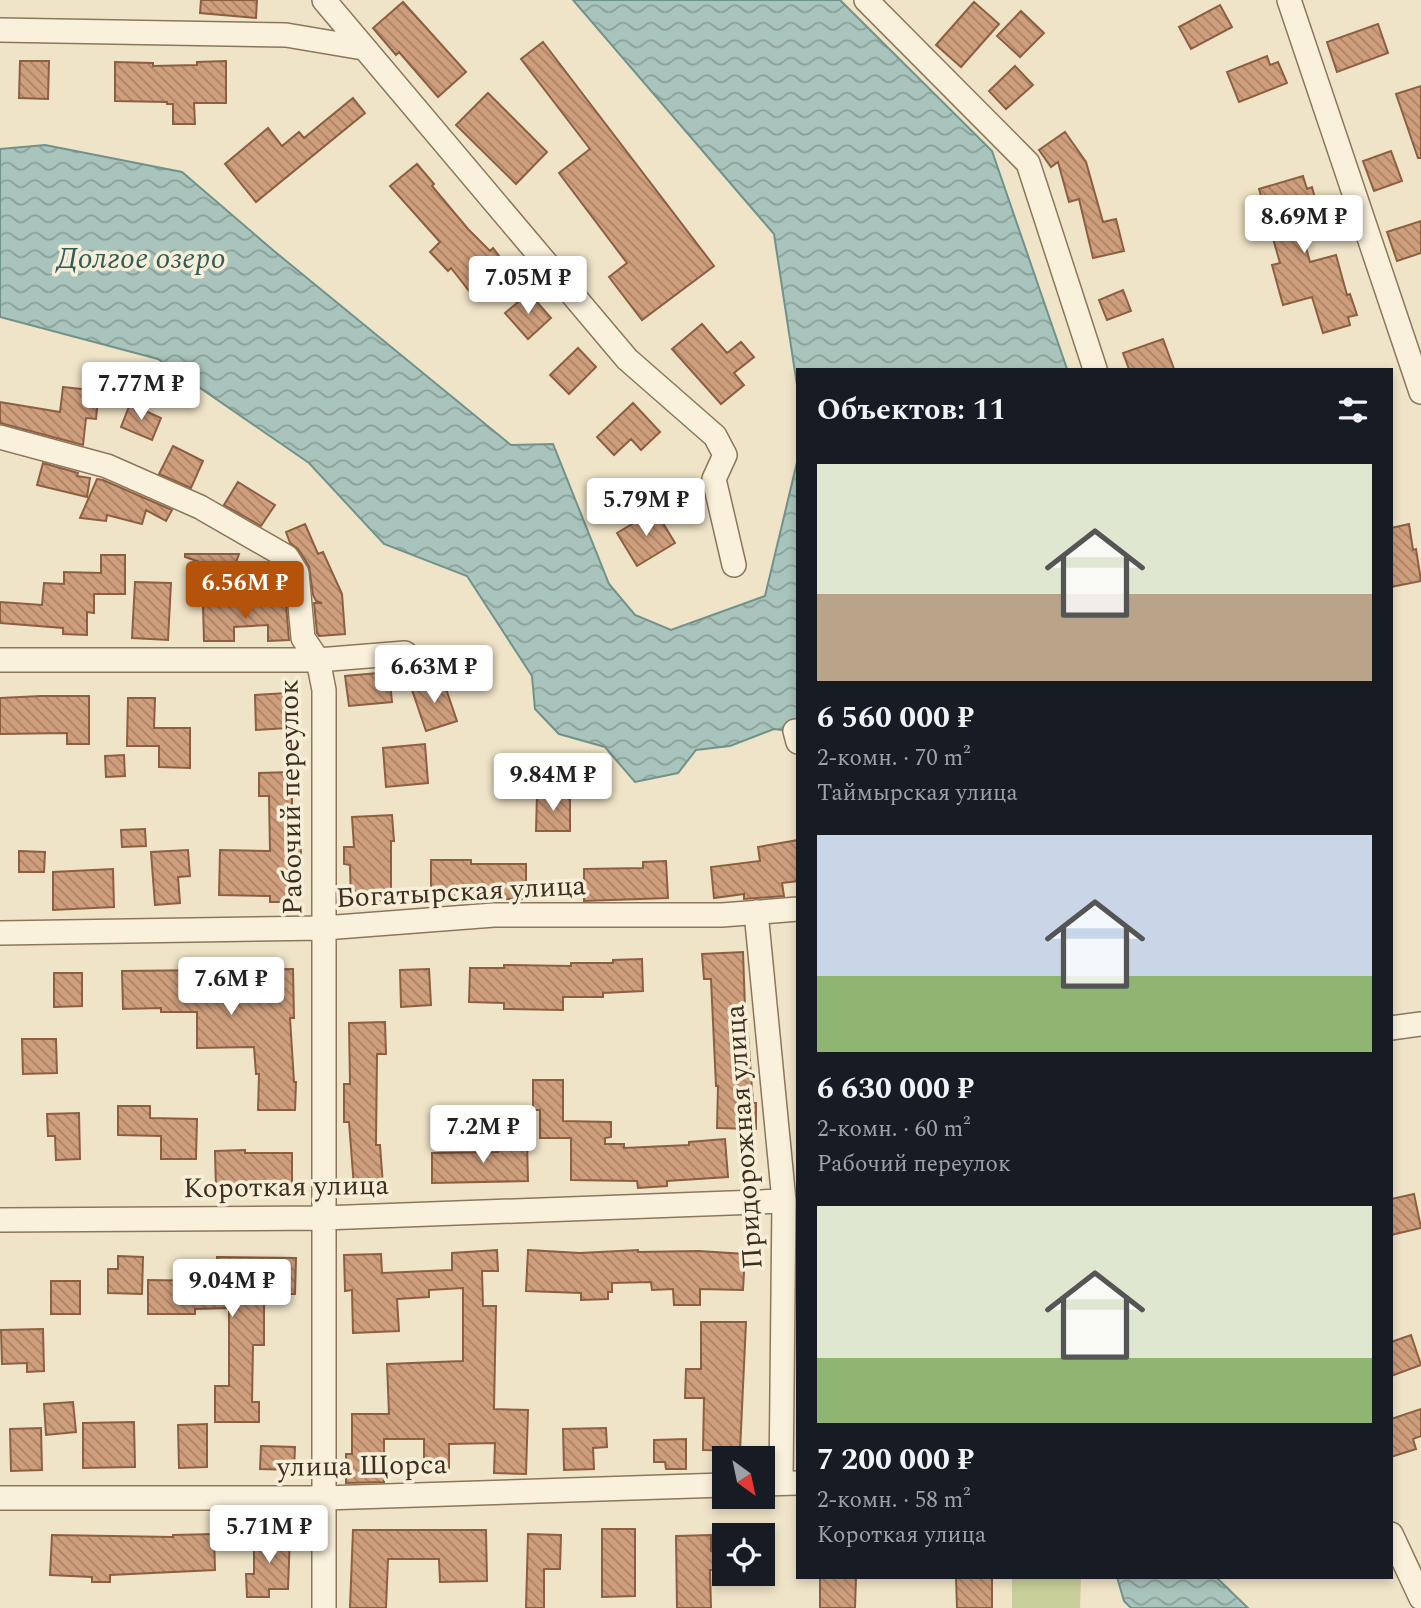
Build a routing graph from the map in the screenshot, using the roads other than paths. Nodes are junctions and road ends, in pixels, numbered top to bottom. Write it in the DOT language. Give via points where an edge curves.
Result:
graph roads {
  1 [pos="324,0"];
  2 [pos="866,0"];
  3 [pos="1289,0"];
  4 [pos="0,30"];
  5 [pos="363,48"];
  6 [pos="1095,368"];
  7 [pos="1421,392"];
  8 [pos="0,437"];
  9 [pos="734,565"];
  10 [pos="405,653"];
  11 [pos="0,660"];
  12 [pos="318,660"];
  13 [pos="796,909"];
  14 [pos="756,912"];
  15 [pos="324,928"];
  16 [pos="0,933"];
  17 [pos="1421,1024"];
  18 [pos="1393,1028"];
  19 [pos="784,1201"];
  20 [pos="323,1218"];
  21 [pos="0,1220"];
  22 [pos="781,1484"];
  23 [pos="712,1485"];
  24 [pos="0,1498"];
  25 [pos="324,1498"];
  26 [pos="1393,1539"];
  27 [pos="1421,1598"];
  28 [pos="324,1608"];
  1 -- 5 [label="street"];
  2 -- 6 [label="street" via="1028,163"];
  3 -- 7 [label="street"];
  4 -- 5 [label="street" via="286,35"];
  5 -- 9 [label="street" via="627,359 715,436 725,455 713,479"];
  8 -- 12 [label="street, Рабочий переулок" via="107,466 200,507 287,556 297,573 303,638"];
  10 -- 12 [label="street"];
  11 -- 12 [label="street"];
  12 -- 15 [label="street, Рабочий переулок" via="324,690"];
  13 -- 14 [label="street, Богатырская улица"];
  14 -- 15 [label="street, Богатырская улица" via="494,915"];
  14 -- 19 [label="street, Придорожная улица"];
  15 -- 16 [label="street, Богатырская улица"];
  15 -- 20 [label="street, Рабочий переулок"];
  17 -- 18 [label="street"];
  19 -- 20 [label="street, Короткая улица"];
  19 -- 22 [label="street, Придорожная улица"];
  20 -- 21 [label="street, Короткая улица"];
  20 -- 25 [label="street, Рабочий переулок"];
  23 -- 25 [label="street, улица Щорса"];
  24 -- 25 [label="street, улица Щорса"];
  25 -- 28 [label="street, Рабочий переулок"];
  26 -- 27 [label="street"];
}
